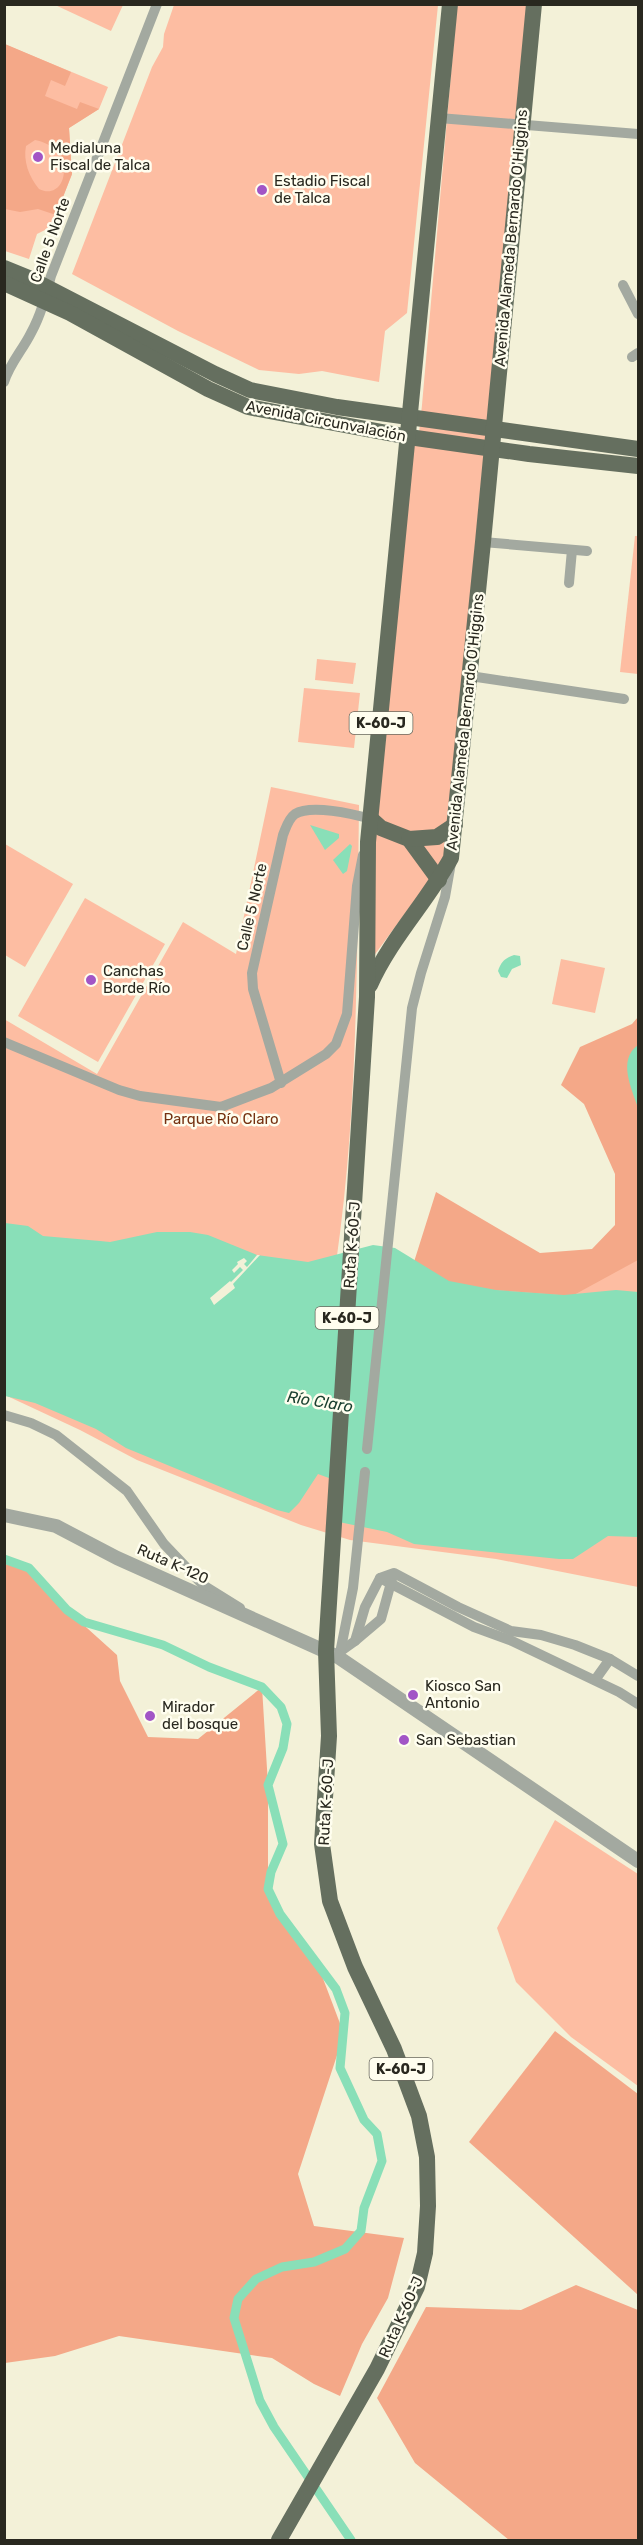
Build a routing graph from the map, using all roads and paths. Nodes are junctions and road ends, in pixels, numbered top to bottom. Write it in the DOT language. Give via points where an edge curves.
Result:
graph roads {
  1 [pos="157,4"];
  2 [pos="450,4"];
  3 [pos="534,4"];
  4 [pos="439,118"];
  5 [pos="522,124"];
  6 [pos="639,134"];
  7 [pos="4,268"];
  8 [pos="4,284"];
  9 [pos="623,285"];
  10 [pos="46,294"];
  11 [pos="639,314"];
  12 [pos="4,382"];
  13 [pos="411,418"];
  14 [pos="493,431"];
  15 [pos="409,437"];
  16 [pos="491,448"];
  17 [pos="639,450"];
  18 [pos="639,466"];
  19 [pos="483,542"];
  20 [pos="572,550"];
  21 [pos="587,551"];
  22 [pos="569,583"];
  23 [pos="470,676"];
  24 [pos="624,699"];
  25 [pos="371,819"];
  26 [pos="455,825"];
  27 [pos="409,839"];
  28 [pos="368,842"];
  29 [pos="451,858"];
  30 [pos="439,880"];
  31 [pos="445,897"];
  32 [pos="366,1003"];
  33 [pos="4,1042"];
  34 [pos="276,1086"];
  35 [pos="4,1415"];
  36 [pos="367,1449"];
  37 [pos="365,1472"];
  38 [pos="4,1515"];
  39 [pos="392,1579"];
  40 [pos="263,1622"];
  41 [pos="355,1641"];
  42 [pos="335,1653"];
  43 [pos="610,1659"];
  44 [pos="639,1676"];
  45 [pos="595,1680"];
  46 [pos="639,1704"];
  47 [pos="639,1862"];
  48 [pos="279,2541"];
  1 -- 10 [label="street, Calle 5 Norte"];
  2 -- 4 [label="main road"];
  3 -- 5 [label="main road, Avenida Alameda Bernardo O'Higgins"];
  4 -- 5 [label="street"];
  4 -- 13 [label="main road"];
  5 -- 6 [label="street"];
  5 -- 14 [label="main road, Avenida Alameda Bernardo O'Higgins"];
  7 -- 10 [label="main road, Avenida Circunvalación"];
  8 -- 10 [label="main road, Avenida Circunvalación"];
  9 -- 11 [label="street"];
  10 -- 12 [label="street, Calle 5 Norte" via="32,332 13,359"];
  10 -- 13 [label="main road, Avenida Circunvalación" via="250,390"];
  10 -- 15 [label="main road, Avenida Circunvalación" via="208,389 248,407"];
  13 -- 14 [label="main road, Avenida Circunvalación"];
  13 -- 15 [label="main road"];
  14 -- 16 [label="main road, Avenida Alameda Bernardo O'Higgins"];
  14 -- 17 [label="main road, Avenida Circunvalación"];
  15 -- 16 [label="main road, Avenida Circunvalación"];
  15 -- 25 [label="main road, K-60-J"];
  16 -- 18 [label="main road, Avenida Circunvalación"];
  16 -- 19 [label="main road, Avenida Alameda Bernardo O'Higgins / K-60-J"];
  19 -- 20 [label="street"];
  19 -- 23 [label="main road, Avenida Alameda Bernardo O'Higgins / K-60-J"];
  20 -- 21 [label="street"];
  20 -- 22 [label="street"];
  23 -- 24 [label="street"];
  23 -- 26 [label="main road, Avenida Alameda Bernardo O'Higgins / K-60-J"];
  25 -- 27 [label="main road" via="388,832"];
  25 -- 28 [label="main road, K-60-J"];
  25 -- 34 [label="street, Calle 5 Norte" via="315,809 304,811 295,814 283,835 252,973"];
  26 -- 27 [label="main road" via="437,837"];
  26 -- 29 [label="main road, Avenida Alameda Bernardo O'Higgins / K-60-J"];
  27 -- 30 [label="main road"];
  28 -- 32 [label="main road, K-60-J"];
  28 -- 34 [label="street" via="359,870 342,1034 326,1054"];
  29 -- 30 [label="main road, Avenida Alameda Bernardo O'Higgins / K-60-J"];
  29 -- 31 [label="street"];
  30 -- 31 [label="street"];
  30 -- 32 [label="main road, Avenida Alameda Bernardo O'Higgins / K-60-J" via="380,963"];
  31 -- 36 [label="street" via="412,1008"];
  32 -- 42 [label="main road, Ruta K-60-J / K-60-J" via="327,1628"];
  33 -- 34 [label="street" via="140,1095 221,1107"];
  35 -- 40 [label="street" via="56,1435 127,1491 164,1544 203,1585"];
  37 -- 42 [label="street" via="353,1588 345,1633"];
  38 -- 40 [label="street, Ruta K-120" via="56,1526 117,1558"];
  39 -- 41 [label="street" via="381,1619"];
  39 -- 41 [label="street" via="380,1578 365,1607"];
  39 -- 43 [label="street" via="511,1630 541,1635"];
  39 -- 45 [label="street" via="474,1627"];
  40 -- 42 [label="street, Ruta K-120"];
  41 -- 42 [label="street"];
  42 -- 47 [label="street, Ruta K-120"];
  42 -- 48 [label="main road, Ruta K-60-J / K-60-J" via="322,1844 330,1901 419,2116 428,2157 428,2206 425,2253 417,2287 377,2369"];
  43 -- 44 [label="street"];
  43 -- 45 [label="street"];
  45 -- 46 [label="street"];
}
